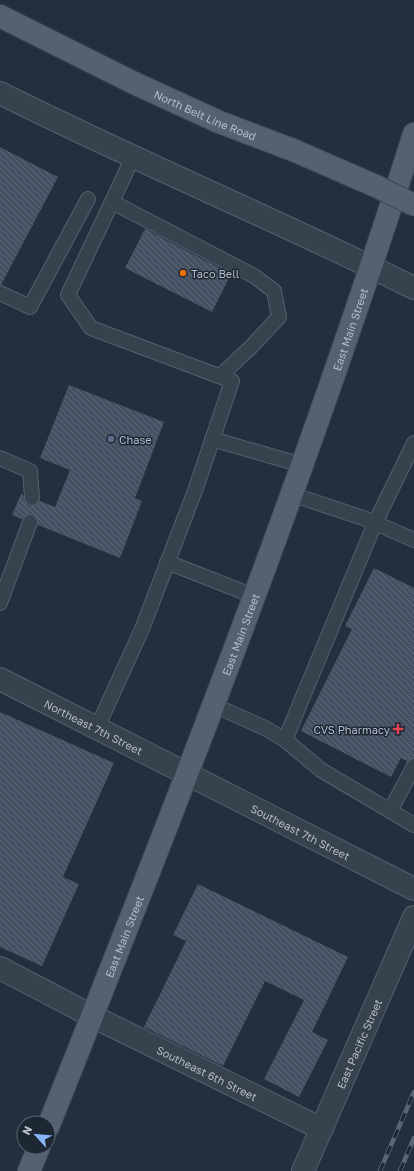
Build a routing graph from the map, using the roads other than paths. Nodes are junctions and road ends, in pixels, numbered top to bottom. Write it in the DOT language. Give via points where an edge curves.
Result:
graph roads {
  1 [pos="0,16"];
  2 [pos="0,93"];
  3 [pos="414,134"];
  4 [pos="133,157"];
  5 [pos="88,199"];
  6 [pos="112,202"];
  7 [pos="414,205"];
  8 [pos="372,267"];
  9 [pos="414,288"];
  10 [pos="0,293"];
  11 [pos="220,376"];
  12 [pos="212,439"];
  13 [pos="414,445"];
  14 [pos="0,458"];
  15 [pos="302,465"];
  16 [pos="291,494"];
  17 [pos="32,498"];
  18 [pos="30,522"];
  19 [pos="375,523"];
  20 [pos="414,540"];
  21 [pos="167,562"];
  22 [pos="254,596"];
  23 [pos="0,603"];
  24 [pos="0,679"];
  25 [pos="213,705"];
  26 [pos="97,728"];
  27 [pos="285,740"];
  28 [pos="414,766"];
  29 [pos="187,774"];
  30 [pos="390,811"];
  31 [pos="414,826"];
  32 [pos="414,888"];
  33 [pos="414,917"];
  34 [pos="0,968"];
  35 [pos="92,1016"];
  36 [pos="53,1115"];
  37 [pos="322,1129"];
  38 [pos="36,1155"];
  39 [pos="29,1171"];
  40 [pos="303,1171"];
  1 -- 7 [label="main road, North Belt Line Road, bridge" via="219,122 293,150"];
  2 -- 4 [label="street"];
  3 -- 8 [label="main road, East Main Street"];
  4 -- 6 [label="lane"];
  4 -- 8 [label="street"];
  5 -- 10 [label="lane" via="30,307"];
  6 -- 11 [label="lane" via="68,295 92,328"];
  6 -- 11 [label="lane" via="254,276 274,291 279,317"];
  8 -- 9 [label="street"];
  8 -- 15 [label="main road, East Main Street"];
  11 -- 12 [label="lane" via="232,381"];
  12 -- 15 [label="lane"];
  12 -- 21 [label="lane"];
  13 -- 19 [label="lane"];
  14 -- 17 [label="lane" via="30,471"];
  15 -- 16 [label="main road, East Main Street"];
  16 -- 19 [label="lane"];
  16 -- 22 [label="main road, East Main Street"];
  18 -- 23 [label="lane"];
  19 -- 20 [label="lane"];
  19 -- 27 [label="lane"];
  21 -- 22 [label="lane"];
  21 -- 26 [label="lane" via="142,629"];
  22 -- 25 [label="main road, East Main Street"];
  24 -- 26 [label="street, Northeast 7th Street"];
  25 -- 27 [label="lane" via="265,728"];
  25 -- 29 [label="main road, East Main Street"];
  26 -- 29 [label="street, Northeast 7th Street"];
  27 -- 30 [label="lane" via="321,770"];
  28 -- 30 [label="lane"];
  29 -- 32 [label="street, Southeast 7th Street"];
  29 -- 35 [label="main road, East Main Street"];
  30 -- 31 [label="lane"];
  33 -- 37 [label="street, East Pacific Street"];
  34 -- 35 [label="street, Southeast 6th Street"];
  35 -- 36 [label="main road, East Main Street"];
  35 -- 37 [label="street, Southeast 6th Street"];
  37 -- 40 [label="street, East Pacific Street"];
  38 -- 39 [label="main road"];
}
